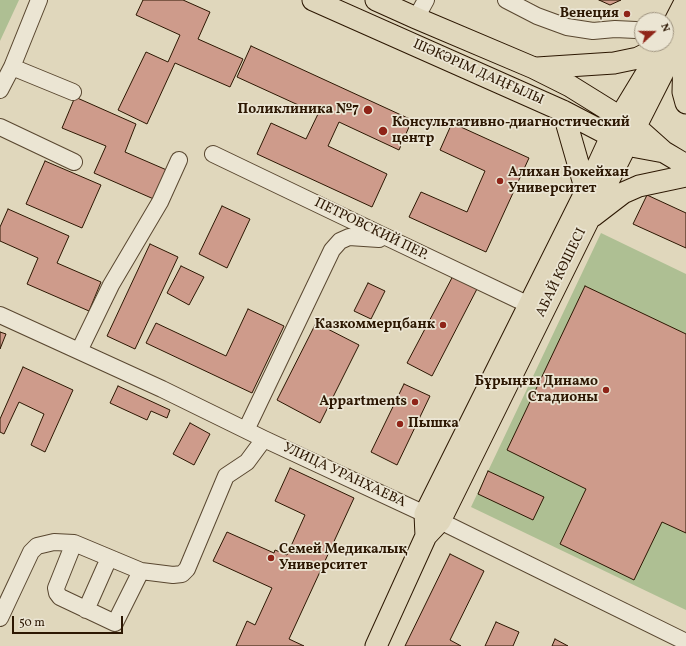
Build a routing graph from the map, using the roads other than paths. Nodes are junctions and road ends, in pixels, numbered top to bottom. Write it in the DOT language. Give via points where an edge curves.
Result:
graph roads {
  1 [pos="38,0"];
  2 [pos="313,0"];
  3 [pos="376,0"];
  4 [pos="426,0"];
  5 [pos="506,0"];
  6 [pos="686,0"];
  7 [pos="416,18"];
  8 [pos="674,28"];
  9 [pos="634,30"];
  10 [pos="674,43"];
  11 [pos="648,52"];
  12 [pos="663,52"];
  13 [pos="12,67"];
  14 [pos="534,68"];
  15 [pos="0,90"];
  16 [pos="73,92"];
  17 [pos="686,103"];
  18 [pos="563,111"];
  19 [pos="628,122"];
  20 [pos="0,127"];
  21 [pos="618,141"];
  22 [pos="664,152"];
  23 [pos="213,154"];
  24 [pos="179,160"];
  25 [pos="74,162"];
  26 [pos="686,165"];
  27 [pos="686,176"];
  28 [pos="586,191"];
  29 [pos="589,219"];
  30 [pos="384,236"];
  31 [pos="529,305"];
  32 [pos="0,315"];
  33 [pos="80,351"];
  34 [pos="246,430"];
  35 [pos="264,439"];
  36 [pos="432,518"];
  37 [pos="74,543"];
  38 [pos="109,558"];
  39 [pos="141,571"];
  40 [pos="86,610"];
  41 [pos="0,618"];
  42 [pos="686,642"];
  43 [pos="376,646"];
  1 -- 13 [label="street"];
  2 -- 18 [label="main road, ШӘКӘРІМ ДАҢҒЫЛЫ"];
  3 -- 7 [label="main road, ШӘКӘРІМ ДАҢҒЫЛЫ"];
  4 -- 7 [label="street"];
  5 -- 9 [label="street" via="537,16 567,27 593,32"];
  6 -- 8 [label="main road, АБАЙ КӨШЕСІ"];
  7 -- 14 [label="main road, ШӘКӘРІМ ДАҢҒЫЛЫ"];
  10 -- 17 [label="main road" via="684,55 683,92"];
  11 -- 14 [label="main road" via="638,58 614,63"];
  12 -- 19 [label="main road, АБАЙ КӨШЕСІ"];
  13 -- 15 [label="street"];
  13 -- 16 [label="street"];
  14 -- 19 [label="main road, ШӘКӘРІМ ДАҢҒЫЛЫ" via="570,86"];
  18 -- 21 [label="main road, ШӘКӘРІМ ДАҢҒЫЛЫ"];
  18 -- 28 [label="main road"];
  19 -- 21 [label="main road, АБАЙ КӨШЕСІ"];
  19 -- 22 [label="main road, ШӘКӘРІМ ДАҢҒЫЛЫ"];
  20 -- 25 [label="street"];
  21 -- 22 [label="main road, ШӘКӘРІМ ДАҢҒЫЛЫ"];
  21 -- 28 [label="main road, АБАЙ КӨШЕСІ"];
  21 -- 29 [label="main road, АБАЙ КӨШЕСІ"];
  22 -- 26 [label="main road, ШӘКӘРІМ ДАҢҒЫЛЫ"];
  23 -- 30 [label="street, ПЕТРОВСКИЙ ПЕР."];
  24 -- 33 [label="street" via="160,202 111,285"];
  27 -- 29 [label="main road" via="639,186 624,193"];
  28 -- 31 [label="main road, АБАЙ КӨШЕСІ"];
  29 -- 36 [label="main road, АБАЙ КӨШЕСІ"];
  30 -- 31 [label="street, ПЕТРОВСКИЙ ПЕР."];
  30 -- 34 [label="street" via="379,239 349,237 340,241 332,250"];
  31 -- 36 [label="main road, АБАЙ КӨШЕСІ"];
  32 -- 33 [label="street, УЛИЦА УРАНХАЕВА"];
  33 -- 34 [label="street, УЛИЦА УРАНХАЕВА"];
  34 -- 35 [label="street, УЛИЦА УРАНХАЕВА"];
  35 -- 36 [label="street, УЛИЦА УРАНХАЕВА"];
  35 -- 39 [label="street" via="247,462 226,476 187,569 182,574 174,575"];
  36 -- 42 [label="street, УЛИЦА УРАНХАЕВА"];
  36 -- 43 [label="main road"];
  37 -- 38 [label="street"];
  37 -- 40 [label="street" via="56,588 60,597"];
  37 -- 41 [label="street" via="54,542 37,546 31,552"];
  38 -- 39 [label="street"];
  38 -- 40 [label="street"];
  39 -- 40 [label="street" via="115,623"];
}
